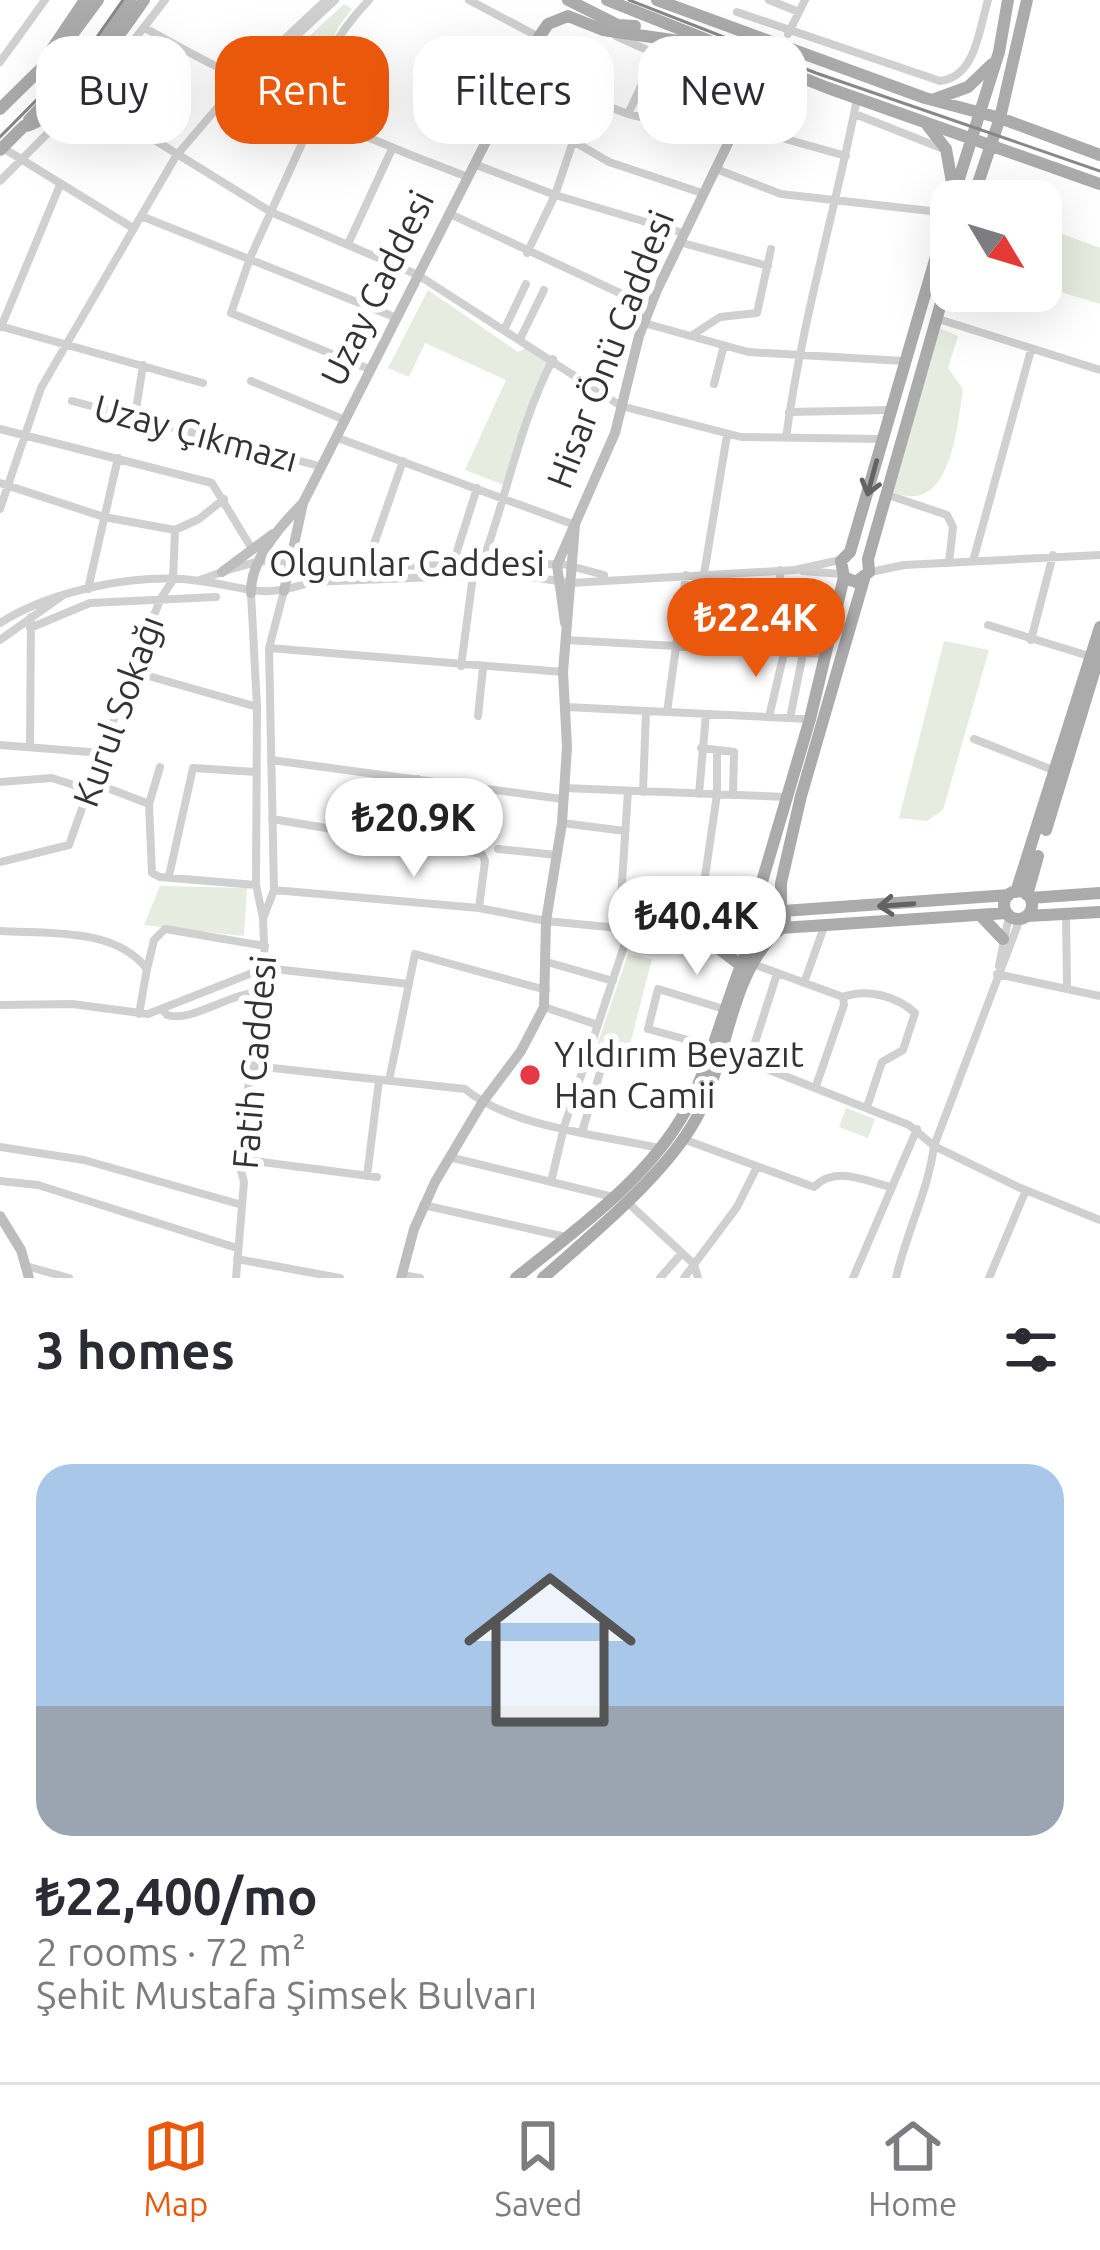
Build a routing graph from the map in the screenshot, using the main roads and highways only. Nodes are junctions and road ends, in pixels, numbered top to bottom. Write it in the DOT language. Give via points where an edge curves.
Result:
graph roads {
  1 [pos="85,0"];
  2 [pos="98,0"];
  3 [pos="130,0"];
  4 [pos="144,0"];
  5 [pos="568,0"];
  6 [pos="607,0"];
  7 [pos="658,0"];
  8 [pos="678,0"];
  9 [pos="1007,0"];
  10 [pos="1028,0"];
  11 [pos="693,14"];
  12 [pos="635,26"];
  13 [pos="540,36"];
  14 [pos="645,36"];
  15 [pos="692,36"];
  16 [pos="999,52"];
  17 [pos="807,80"];
  18 [pos="18,89"];
  19 [pos="931,100"];
  20 [pos="0,109"];
  21 [pos="979,113"];
  22 [pos="1000,118"];
  23 [pos="916,120"];
  24 [pos="25,126"];
  25 [pos="973,137"];
  26 [pos="991,143"];
  27 [pos="482,144"];
  28 [pos="727,144"];
  29 [pos="1,149"];
  30 [pos="1100,154"];
  31 [pos="949,180"];
  32 [pos="959,180"];
  33 [pos="979,180"];
  34 [pos="1100,184"];
  35 [pos="930,274"];
  36 [pos="937,312"];
  37 [pos="303,502"];
  38 [pos="575,525"];
  39 [pos="256,554"];
  40 [pos="844,566"];
  41 [pos="867,570"];
  42 [pos="222,572"];
  43 [pos="284,591"];
  44 [pos="251,593"];
  45 [pos="1100,627"];
  46 [pos="566,633"];
  47 [pos="1096,659"];
  48 [pos="1035,866"];
  49 [pos="1100,893"];
  50 [pos="1069,894"];
  51 [pos="1021,895"];
  52 [pos="782,909"];
  53 [pos="1100,912"];
  54 [pos="980,915"];
  55 [pos="757,916"];
  56 [pos="1016,916"];
  57 [pos="778,931"];
  58 [pos="697,932"];
  59 [pos="1003,939"];
  60 [pos="745,964"];
  61 [pos="716,1049"];
  62 [pos="665,1151"];
  63 [pos="619,1199"];
  64 [pos="0,1216"];
  65 [pos="27,1272"];
  66 [pos="402,1276"];
  67 [pos="516,1278"];
  68 [pos="543,1278"];
  1 -- 18 [label="main road"];
  2 -- 18 [label="main road"];
  3 -- 24 [label="main road"];
  4 -- 24 [label="main road" via="90,72"];
  5 -- 12 [label="main road"];
  6 -- 15 [label="main road"];
  7 -- 11 [label="main road"];
  8 -- 11 [label="main road"];
  9 -- 16 [label="main road"];
  10 -- 22 [label="main road"];
  11 -- 19 [label="main road" via="785,39"];
  13 -- 14 [label="main road" via="568,16"];
  16 -- 19 [label="main road" via="968,87"];
  16 -- 21 [label="main road"];
  17 -- 23 [label="main road"];
  18 -- 20 [label="main road"];
  19 -- 21 [label="main road"];
  21 -- 22 [label="main road"];
  21 -- 25 [label="main road"];
  22 -- 26 [label="main road"];
  22 -- 30 [label="main road"];
  23 -- 25 [label="main road"];
  23 -- 31 [label="main road" via="947,152"];
  24 -- 29 [label="main road"];
  25 -- 26 [label="main road"];
  25 -- 32 [label="main road"];
  26 -- 33 [label="main road"];
  26 -- 34 [label="main road"];
  27 -- 37 [label="main road, Uzay Caddesi"];
  28 -- 38 [label="main road, Hisar Önü Caddesi" via="650,307 615,433"];
  35 -- 40 [label="main road, one-way"];
  36 -- 41 [label="main road"];
  37 -- 39 [label="main road, Uzay Caddesi"];
  37 -- 43 [label="main road, Uzay Caddesi"];
  38 -- 46 [label="main road, Hisar Önü Caddesi"];
  38 -- 46 [label="main road, Hisar Önü Caddesi" via="556,572"];
  39 -- 42 [label="main road"];
  39 -- 44 [label="main road, Uzay Caddesi"];
  40 -- 41 [label="main road" via="851,581"];
  40 -- 41 [label="main road" via="862,553"];
  40 -- 55 [label="main road"];
  41 -- 52 [label="main road" via="801,796"];
  45 -- 47 [label="main road"];
  46 -- 66 [label="main road, Hisar Önü Caddesi" via="562,824 544,1007 423,1205"];
  47 -- 48 [label="main road"];
  47 -- 51 [label="main road"];
  48 -- 50 [label="main road" via="1041,880"];
  48 -- 51 [label="main road"];
  49 -- 50 [label="main road"];
  50 -- 51 [label="main road"];
  51 -- 52 [label="main road, one-way"];
  51 -- 56 [label="main road" via="1032,905"];
  51 -- 56 [label="main road" via="1004,905"];
  52 -- 55 [label="main road" via="769,902"];
  52 -- 57 [label="main road"];
  53 -- 56 [label="main road"];
  54 -- 56 [label="main road"];
  54 -- 57 [label="main road"];
  54 -- 59 [label="main road"];
  55 -- 57 [label="main road"];
  55 -- 60 [label="main road"];
  57 -- 60 [label="main road"];
  58 -- 60 [label="main road"];
  60 -- 61 [label="main road"];
  60 -- 61 [label="main road"];
  61 -- 62 [label="main road"];
  61 -- 62 [label="main road" via="704,1103 683,1139"];
  62 -- 63 [label="main road"];
  63 -- 67 [label="main road"];
  63 -- 68 [label="main road"];
  64 -- 65 [label="main road"];
}
